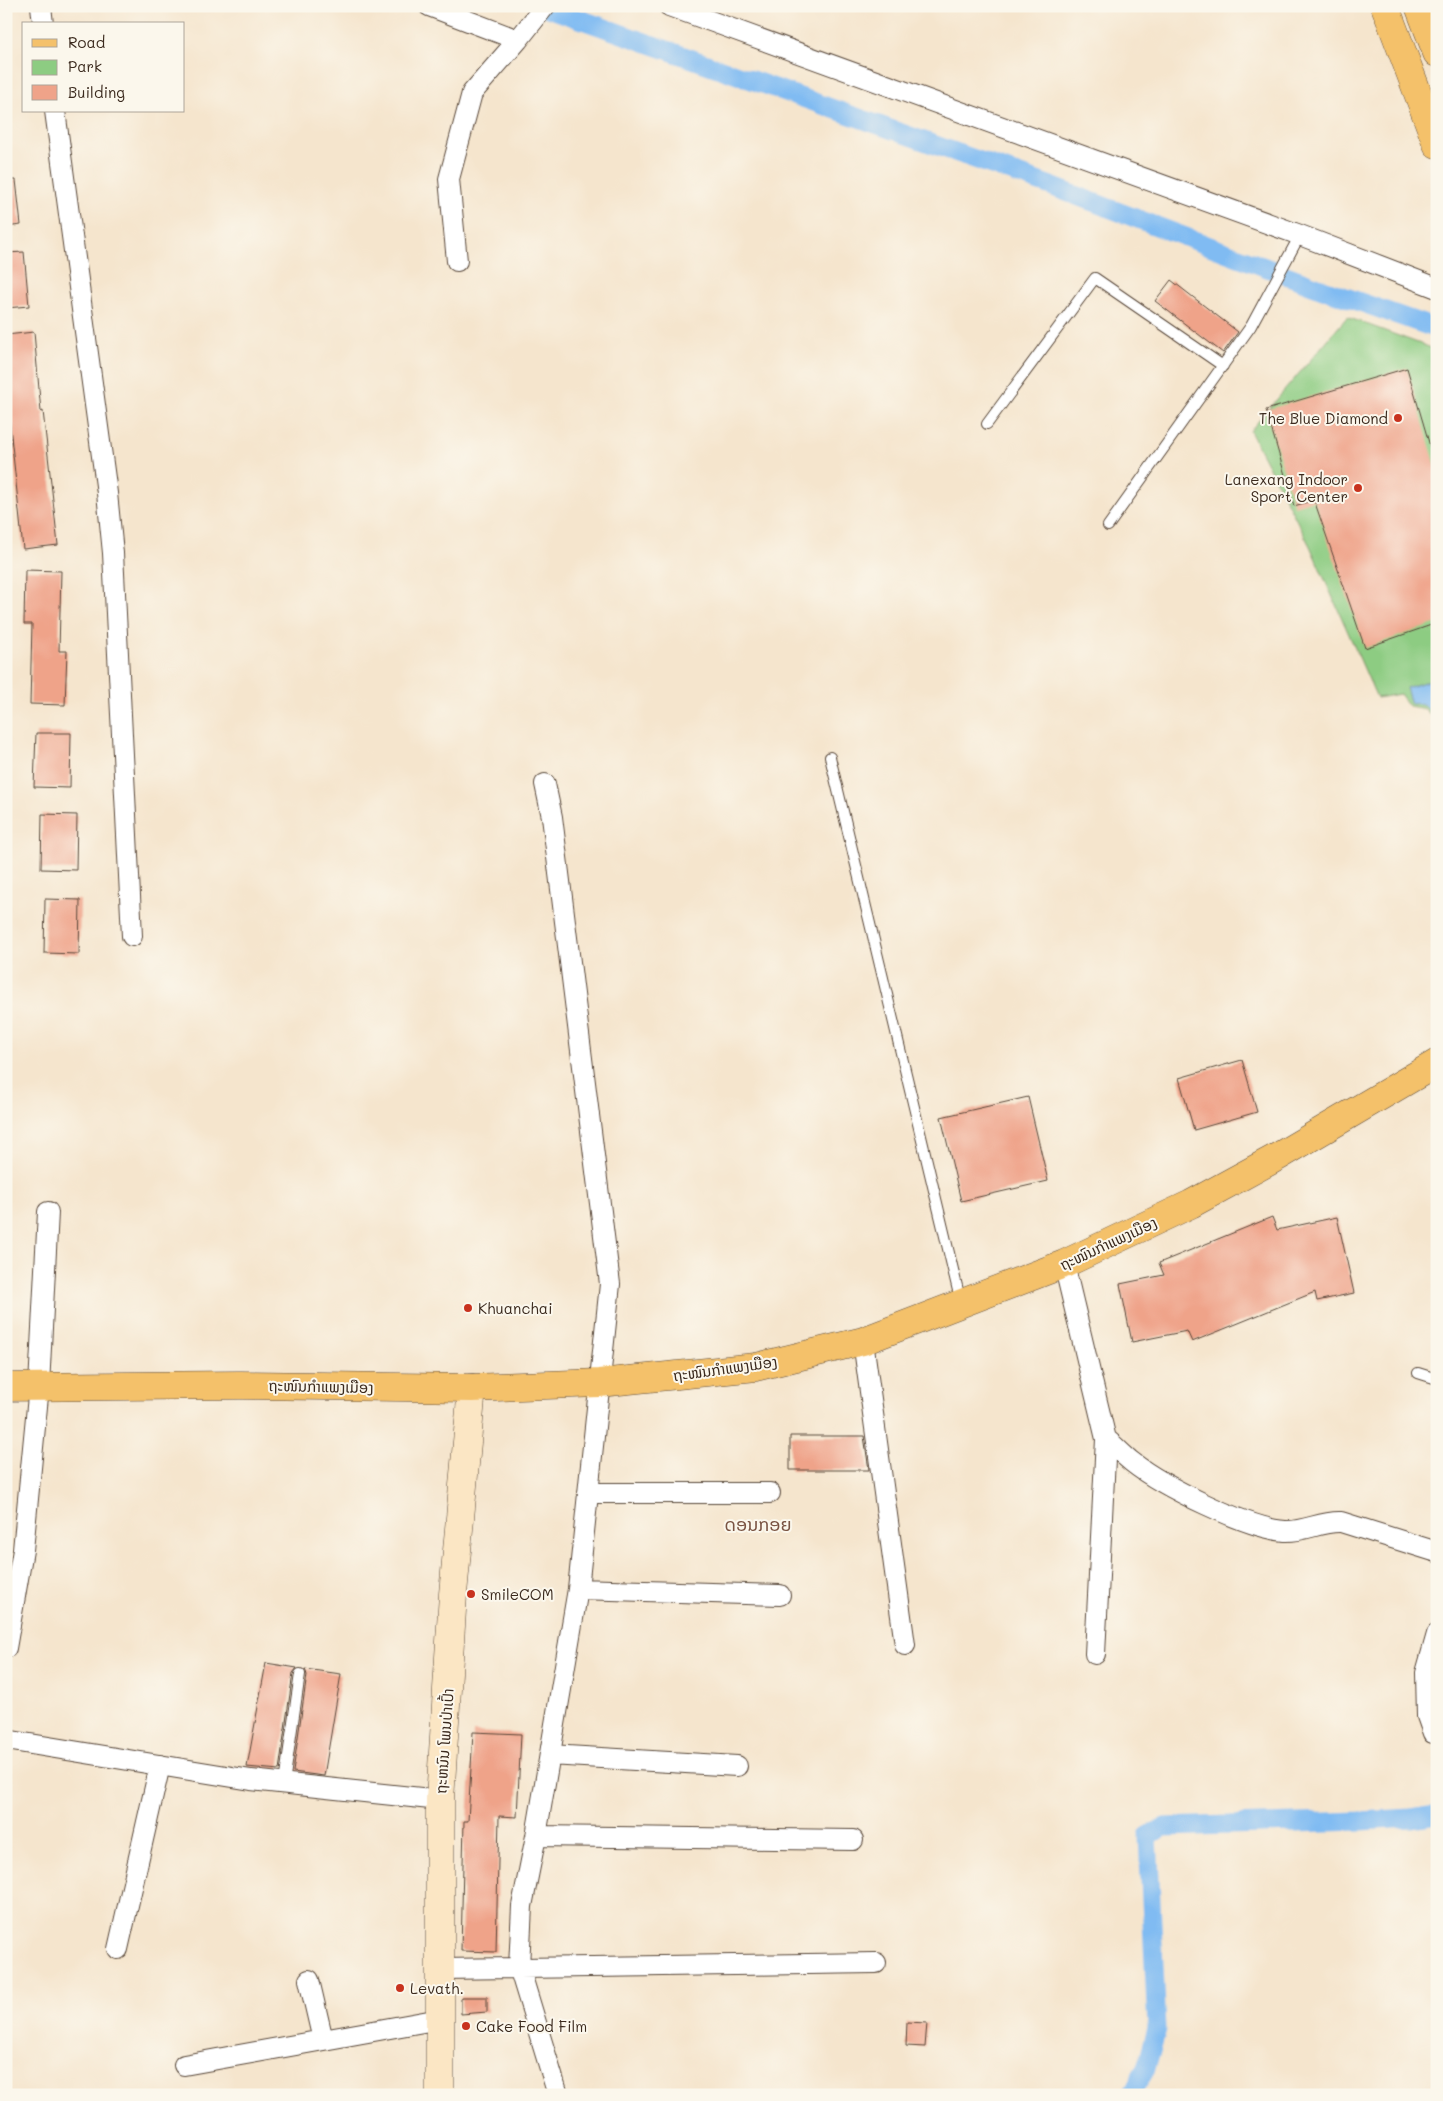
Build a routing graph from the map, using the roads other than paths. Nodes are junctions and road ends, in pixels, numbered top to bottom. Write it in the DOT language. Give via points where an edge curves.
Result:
graph roads {
  1 [pos="41,6"];
  2 [pos="429,6"];
  3 [pos="545,6"];
  4 [pos="669,6"];
  5 [pos="1385,6"];
  6 [pos="1419,6"];
  7 [pos="43,22"];
  8 [pos="524,33"];
  9 [pos="1437,53"];
  10 [pos="55,112"];
  11 [pos="1437,144"];
  12 [pos="1300,235"];
  13 [pos="457,261"];
  14 [pos="1437,288"];
  15 [pos="1223,366"];
  16 [pos="987,424"];
  17 [pos="1108,526"];
  18 [pos="830,757"];
  19 [pos="545,784"];
  20 [pos="132,936"];
  21 [pos="1437,1063"];
  22 [pos="48,1212"];
  23 [pos="1064,1264"];
  24 [pos="961,1304"];
  25 [pos="863,1341"];
  26 [pos="1418,1373"];
  27 [pos="1437,1379"];
  28 [pos="599,1383"];
  29 [pos="6,1386"];
  30 [pos="39,1386"];
  31 [pos="472,1388"];
  32 [pos="1106,1439"];
  33 [pos="589,1493"];
  34 [pos="770,1493"];
  35 [pos="1436,1556"];
  36 [pos="578,1588"];
  37 [pos="780,1595"];
  38 [pos="1437,1634"];
  39 [pos="906,1645"];
  40 [pos="6,1648"];
  41 [pos="1094,1654"];
  42 [pos="300,1674"];
  43 [pos="1433,1733"];
  44 [pos="6,1740"];
  45 [pos="550,1755"];
  46 [pos="160,1765"];
  47 [pos="737,1766"];
  48 [pos="284,1783"];
  49 [pos="440,1800"];
  50 [pos="536,1836"];
  51 [pos="853,1840"];
  52 [pos="118,1949"];
  53 [pos="876,1963"];
  54 [pos="519,1967"];
  55 [pos="440,1969"];
  56 [pos="309,1980"];
  57 [pos="440,2019"];
  58 [pos="323,2040"];
  59 [pos="184,2065"];
  60 [pos="440,2095"];
  61 [pos="558,2095"];
  1 -- 7 [label="street"];
  2 -- 8 [label="street"];
  3 -- 8 [label="street"];
  4 -- 12 [label="street"];
  5 -- 11 [label="main road"];
  6 -- 9 [label="main road"];
  8 -- 13 [label="street" via="472,93 449,179"];
  10 -- 20 [label="street" via="113,553"];
  12 -- 14 [label="street"];
  12 -- 15 [label="lane" via="1252,326"];
  15 -- 16 [label="lane" via="1096,278"];
  15 -- 17 [label="lane"];
  18 -- 24 [label="lane"];
  19 -- 28 [label="street" via="552,817 610,1284"];
  21 -- 23 [label="main road, ຖະໜົນກຳແພງເມືອງ" via="1191,1204"];
  22 -- 30 [label="street"];
  23 -- 24 [label="main road, ຖະໜົນກຳແພງເມືອງ"];
  23 -- 32 [label="street"];
  24 -- 25 [label="main road, ຖະໜົນກຳແພງເມືອງ"];
  25 -- 28 [label="main road, ຖະໜົນກຳແພງເມືອງ" via="756,1367"];
  25 -- 39 [label="street"];
  26 -- 27 [label="lane"];
  28 -- 31 [label="main road, ຖະໜົນກຳແພງເມືອງ"];
  28 -- 33 [label="street"];
  29 -- 30 [label="main road, ຖະໜົນກຳແພງເມືອງ"];
  30 -- 31 [label="main road, ຖະໜົນກຳແພງເມືອງ"];
  30 -- 40 [label="street" via="23,1550"];
  31 -- 49 [label="street, ຖະຫນົນ ໂພນປ່າເປົ້າ" via="453,1594"];
  32 -- 35 [label="street" via="1133,1462 1179,1490 1232,1515 1284,1531 1299,1531 1328,1521 1341,1522"];
  32 -- 41 [label="street"];
  33 -- 34 [label="street"];
  33 -- 36 [label="street"];
  36 -- 37 [label="street"];
  36 -- 45 [label="street"];
  38 -- 43 [label="street" via="1426,1673 1427,1716"];
  42 -- 48 [label="lane"];
  44 -- 46 [label="street"];
  45 -- 47 [label="street"];
  45 -- 50 [label="street"];
  46 -- 48 [label="street"];
  46 -- 52 [label="street"];
  48 -- 49 [label="street"];
  49 -- 55 [label="street, ຖະຫນົນ ໂພນປ່າເປົ້າ"];
  50 -- 51 [label="street"];
  50 -- 54 [label="street" via="522,1906"];
  53 -- 54 [label="street"];
  54 -- 55 [label="street"];
  54 -- 61 [label="street"];
  55 -- 57 [label="street, ຖະຫນົນ ໂພນປ່າເປົ້າ"];
  56 -- 58 [label="street"];
  57 -- 58 [label="street"];
  57 -- 60 [label="street, ຖະຫນົນ ໂພນປ່າເປົ້າ"];
  58 -- 59 [label="street"];
}
